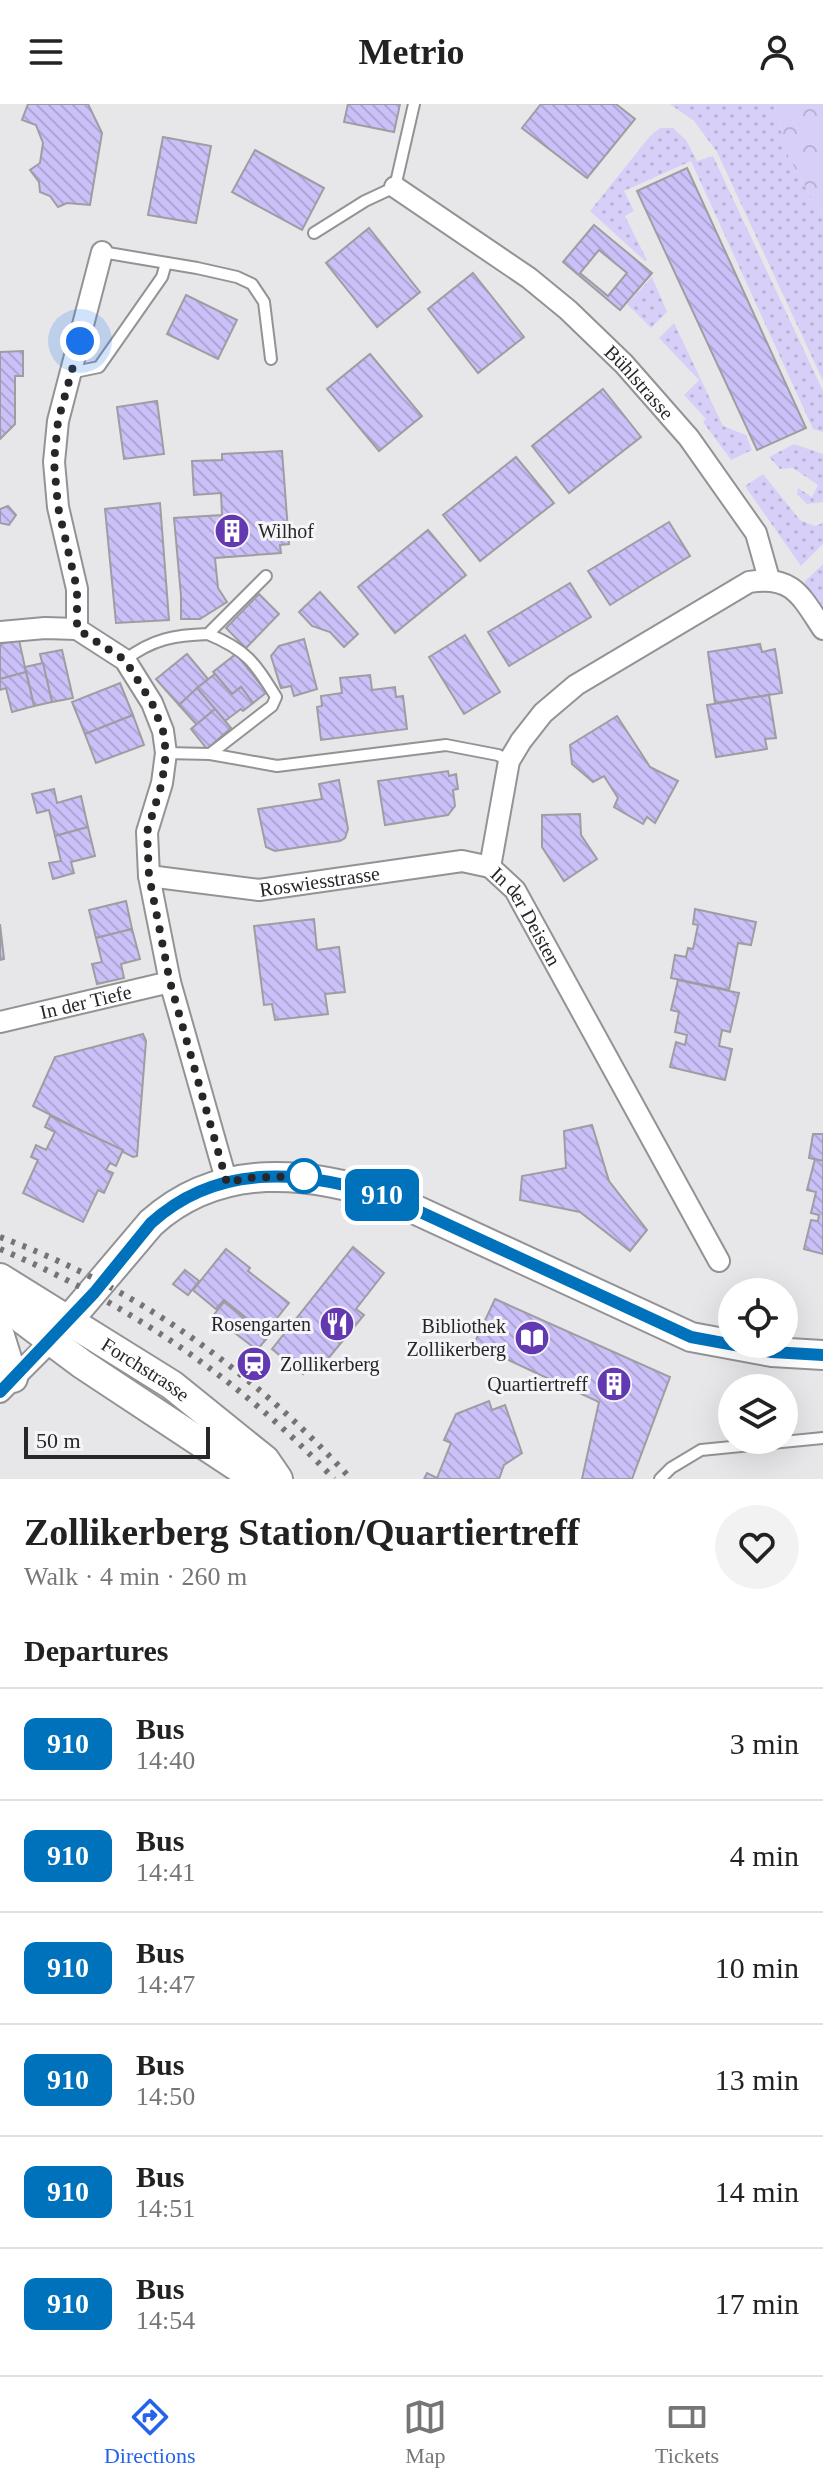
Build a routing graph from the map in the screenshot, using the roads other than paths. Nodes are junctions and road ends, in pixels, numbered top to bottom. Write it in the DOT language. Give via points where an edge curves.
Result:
graph roads {
  1 [pos="414,104"];
  2 [pos="395,187"];
  3 [pos="314,233"];
  4 [pos="102,252"];
  5 [pos="166,263"];
  6 [pos="271,359"];
  7 [pos="70,373"];
  8 [pos="266,576"];
  9 [pos="769,579"];
  10 [pos="77,629"];
  11 [pos="823,629"];
  12 [pos="0,632"];
  13 [pos="208,634"];
  14 [pos="125,660"];
  15 [pos="166,753"];
  16 [pos="210,754"];
  17 [pos="509,761"];
  18 [pos="490,867"];
  19 [pos="149,876"];
  20 [pos="170,982"];
  21 [pos="0,1022"];
  22 [pos="227,1183"];
  23 [pos="719,1261"];
  24 [pos="0,1278"];
  25 [pos="0,1306"];
  26 [pos="60,1330"];
  27 [pos="0,1336"];
  28 [pos="823,1355"];
  29 [pos="6,1385"];
  30 [pos="823,1438"];
  31 [pos="256,1479"];
  32 [pos="278,1479"];
  33 [pos="660,1479"];
  1 -- 2 [label="lane"];
  2 -- 3 [label="lane"];
  2 -- 9 [label="street, Bühlstrasse" via="529,278 624,364 689,438 756,533"];
  4 -- 5 [label="lane"];
  4 -- 7 [label="street"];
  5 -- 6 [label="lane" via="252,284 264,302"];
  5 -- 7 [label="lane" via="162,277 99,367"];
  7 -- 10 [label="street" via="54,462 58,507 77,589"];
  8 -- 13 [label="lane"];
  9 -- 11 [label="street" via="789,585"];
  9 -- 17 [label="street, In der Deisten" via="749,582 576,685 543,713"];
  10 -- 12 [label="street"];
  10 -- 14 [label="street"];
  13 -- 14 [label="lane" via="175,635"];
  13 -- 16 [label="lane" via="254,662 276,697 272,706"];
  14 -- 15 [label="street" via="152,703"];
  15 -- 16 [label="lane"];
  15 -- 19 [label="street" via="147,832"];
  16 -- 17 [label="lane" via="277,766 446,745"];
  17 -- 18 [label="street, In der Deisten"];
  18 -- 19 [label="street, Roswiesstrasse" via="462,861 259,890"];
  18 -- 23 [label="street, In der Deisten" via="515,890"];
  19 -- 20 [label="street"];
  20 -- 21 [label="street, In der Tiefe"];
  20 -- 22 [label="street"];
  22 -- 26 [label="main road" via="169,1206"];
  22 -- 28 [label="main road" via="304,1176 358,1187 691,1337"];
  24 -- 26 [label="main road, Forchstrasse"];
  25 -- 26 [label="main road, Forchstrasse"];
  26 -- 29 [label="street"];
  26 -- 31 [label="main road, Forchstrasse"];
  26 -- 32 [label="main road, Forchstrasse" via="172,1385 265,1460"];
  27 -- 29 [label="main road"];
  30 -- 33 [label="lane" via="701,1450"];
}
